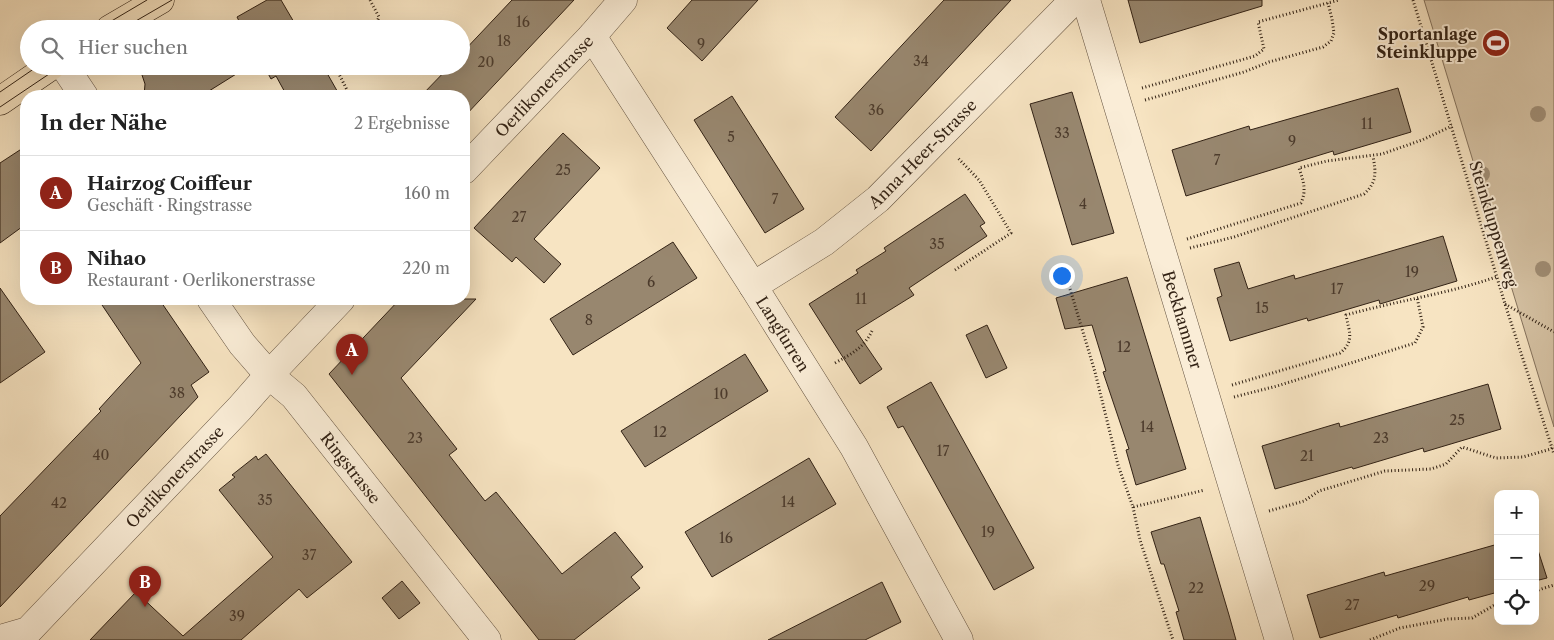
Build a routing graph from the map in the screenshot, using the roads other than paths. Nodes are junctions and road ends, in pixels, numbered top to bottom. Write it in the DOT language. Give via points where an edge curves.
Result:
graph roads {
  1 [pos="160,0"];
  2 [pos="623,0"];
  3 [pos="1074,0"];
  4 [pos="1086,0"];
  5 [pos="126,20"];
  6 [pos="592,36"];
  7 [pos="38,75"];
  8 [pos="70,75"];
  9 [pos="80,90"];
  10 [pos="0,101"];
  11 [pos="470,164"];
  12 [pos="753,286"];
  13 [pos="215,305"];
  14 [pos="335,305"];
  15 [pos="269,375"];
  16 [pos="0,639"];
  17 [pos="487,640"];
  18 [pos="959,640"];
  19 [pos="1279,640"];
  1 -- 5 [label="main road"];
  2 -- 6 [label="street, Oerlikonerstrasse"];
  3 -- 12 [label="street, Anna-Heer-Strasse" via="878,199 824,242"];
  4 -- 19 [label="street, Beckhammer"];
  6 -- 11 [label="street, Oerlikonerstrasse"];
  6 -- 12 [label="street, Langfurren"];
  7 -- 10 [label="main road"];
  8 -- 9 [label="street"];
  12 -- 18 [label="street, Langfurren" via="859,456"];
  13 -- 15 [label="street, Ringstrasse"];
  14 -- 15 [label="street, Oerlikonerstrasse"];
  15 -- 16 [label="street, Oerlikonerstrasse" via="28,632"];
  15 -- 17 [label="street, Ringstrasse" via="294,396"];
}
